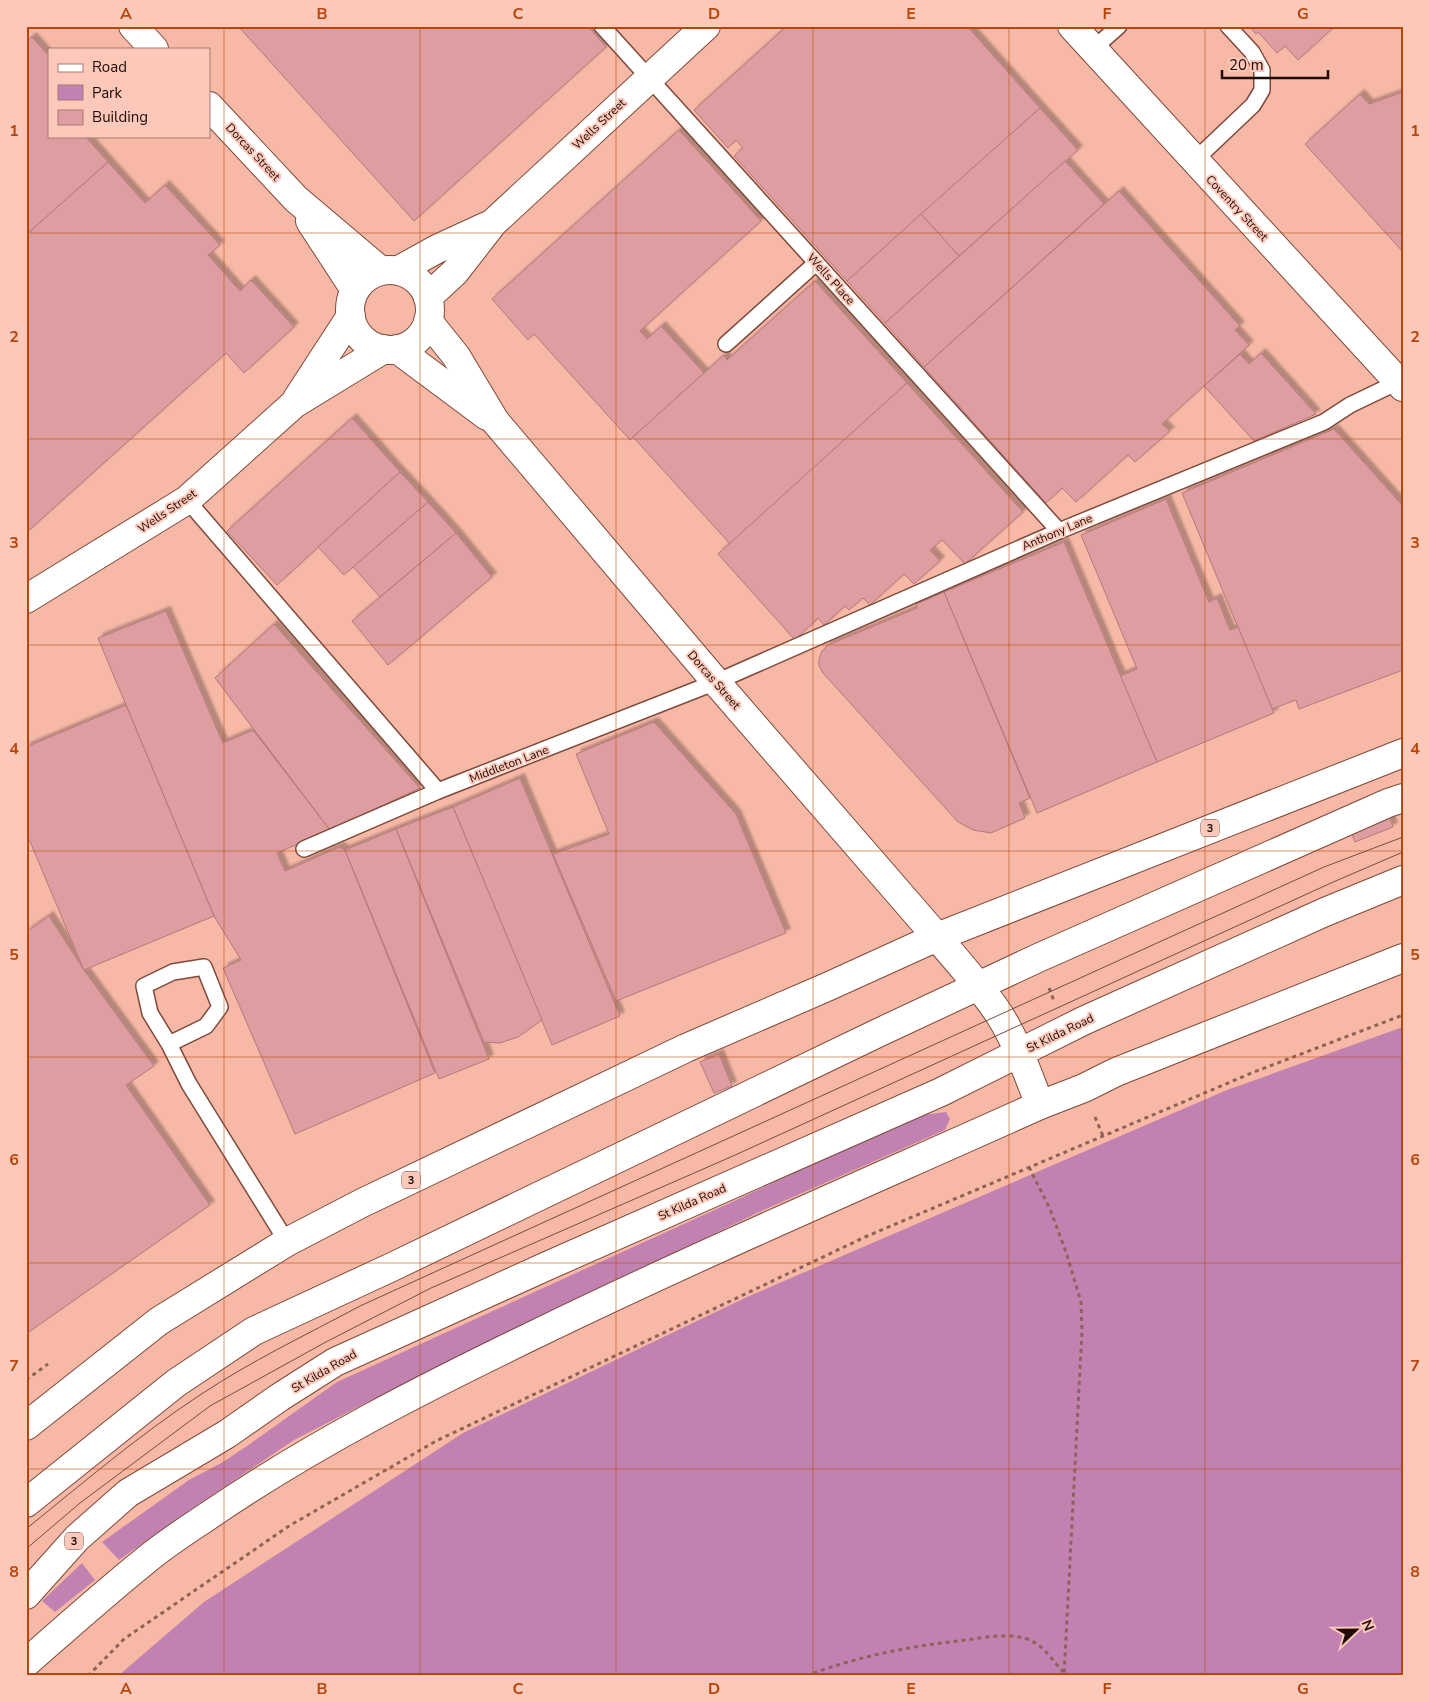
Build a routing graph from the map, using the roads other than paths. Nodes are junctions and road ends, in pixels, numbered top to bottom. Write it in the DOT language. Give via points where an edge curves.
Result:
graph roads {
  1 [pos="133,26"];
  2 [pos="602,26"];
  3 [pos="706,26"];
  4 [pos="1072,26"];
  5 [pos="1119,26"];
  6 [pos="1228,26"];
  7 [pos="153,48"];
  8 [pos="1093,50"];
  9 [pos="649,78"];
  10 [pos="210,107"];
  11 [pos="1194,161"];
  12 [pos="296,199"];
  13 [pos="493,223"];
  14 [pos="816,263"];
  15 [pos="390,270"];
  16 [pos="353,303"];
  17 [pos="428,309"];
  18 [pos="726,344"];
  19 [pos="390,349"];
  20 [pos="1400,385"];
  21 [pos="294,404"];
  22 [pos="495,421"];
  23 [pos="187,500"];
  24 [pos="1060,531"];
  25 [pos="26,599"];
  26 [pos="716,682"];
  27 [pos="1403,753"];
  28 [pos="438,791"];
  29 [pos="1403,798"];
  30 [pos="304,849"];
  31 [pos="1403,880"];
  32 [pos="937,937"];
  33 [pos="1403,958"];
  34 [pos="978,986"];
  35 [pos="169,1044"];
  36 [pos="1019,1052"];
  37 [pos="1040,1105"];
  38 [pos="287,1242"];
  39 [pos="26,1426"];
  40 [pos="26,1503"];
  41 [pos="26,1595"];
  42 [pos="26,1662"];
  1 -- 7 [label="main road"];
  2 -- 9 [label="lane, Wells Place"];
  3 -- 9 [label="main road, Wells Street"];
  4 -- 8 [label="main road, Coventry Street"];
  5 -- 8 [label="lane"];
  6 -- 11 [label="lane" via="1252,52 1262,70 1262,90 1253,106"];
  8 -- 11 [label="main road, Coventry Street"];
  9 -- 13 [label="main road, Wells Street"];
  9 -- 14 [label="lane, Wells Place"];
  10 -- 12 [label="main road, Dorcas Street"];
  11 -- 20 [label="main road, Coventry Street"];
  12 -- 15 [label="main road, Dorcas Street"];
  12 -- 16 [label="main road, Dorcas Street"];
  13 -- 15 [label="main road, Wells Street"];
  13 -- 17 [label="main road, Wells Street"];
  14 -- 18 [label="lane"];
  14 -- 24 [label="lane, Wells Place"];
  15 -- 16 [label="main road" via="370,274 362,281"];
  15 -- 17 [label="main road" via="411,276 422,286"];
  16 -- 19 [label="main road" via="354,328 362,338 372,346"];
  16 -- 21 [label="main road, Wells Street"];
  17 -- 19 [label="main road" via="424,331 416,340"];
  17 -- 22 [label="main road, Dorcas Street"];
  19 -- 21 [label="main road, Wells Street"];
  19 -- 22 [label="main road, Dorcas Street"];
  20 -- 24 [label="lane, Anthony Lane" via="1350,405 1324,422"];
  21 -- 23 [label="main road, Wells Street"];
  22 -- 26 [label="main road, Dorcas Street"];
  23 -- 25 [label="main road, Wells Street"];
  23 -- 28 [label="lane"];
  24 -- 26 [label="lane, Anthony Lane"];
  26 -- 28 [label="lane, Middleton Lane"];
  26 -- 32 [label="main road, Dorcas Street"];
  27 -- 32 [label="main road, 3"];
  28 -- 30 [label="lane, Middleton Lane"];
  29 -- 34 [label="main road"];
  31 -- 36 [label="main road, St Kilda Road / 3" via="1289,928"];
  32 -- 34 [label="main road, Dorcas Street"];
  32 -- 38 [label="main road, 3" via="686,1048"];
  33 -- 37 [label="main road"];
  34 -- 36 [label="main road, Dorcas Street" via="1000,1015"];
  34 -- 40 [label="main road" via="254,1331 176,1384"];
  35 -- 35 [label="lane" via="150,1013 144,986 173,972 204,967 220,1007 206,1026"];
  35 -- 38 [label="lane" via="189,1084"];
  36 -- 37 [label="main road, Dorcas Street"];
  36 -- 41 [label="main road, St Kilda Road / 3" via="941,1092 335,1362 227,1434 128,1494 77,1538"];
  37 -- 42 [label="main road" via="594,1306 431,1385 332,1438 208,1515 148,1558"];
  38 -- 39 [label="main road, 3" via="159,1321"];
}
